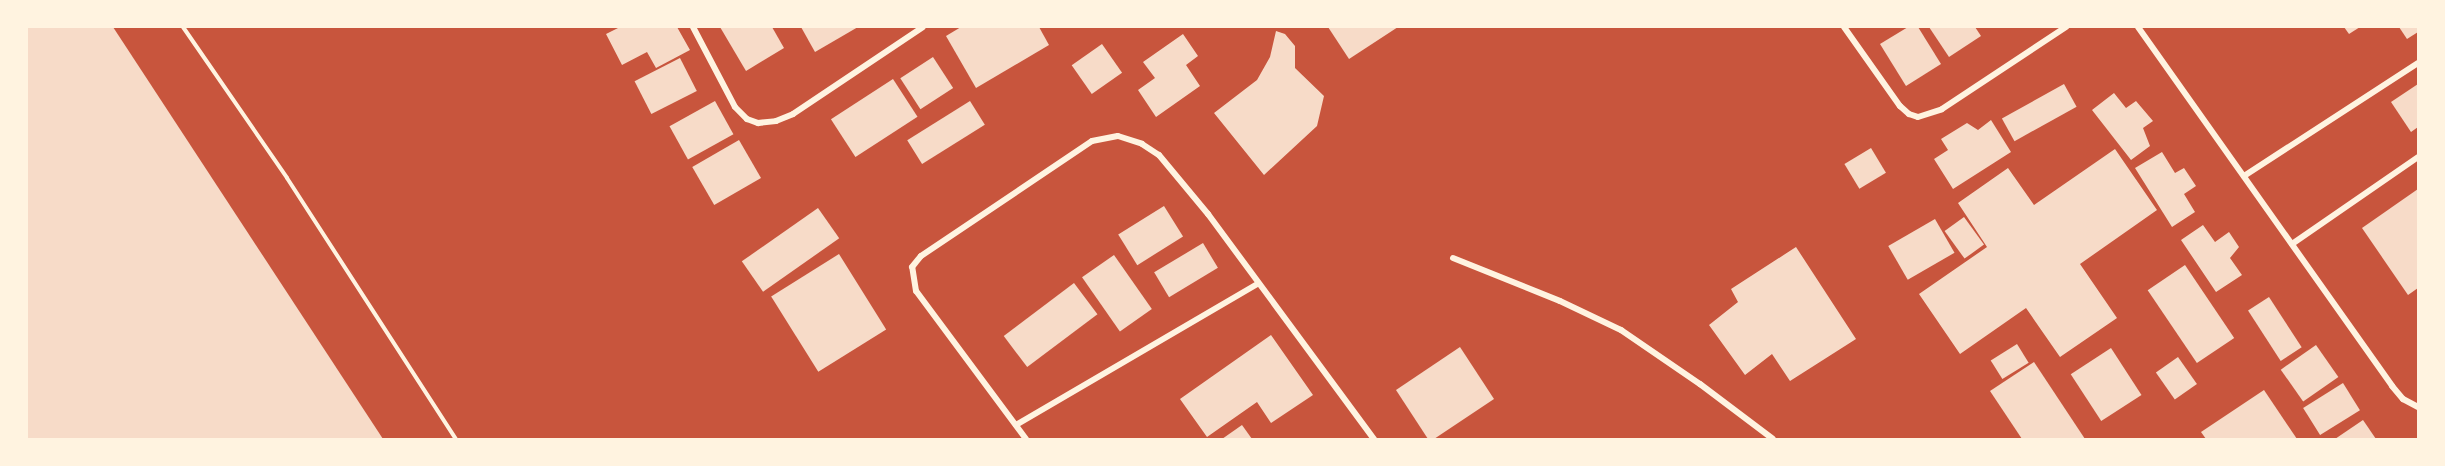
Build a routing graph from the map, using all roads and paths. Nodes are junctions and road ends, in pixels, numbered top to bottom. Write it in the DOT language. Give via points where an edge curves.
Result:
graph roads {
  1 [pos="183,27"];
  2 [pos="693,27"];
  3 [pos="922,27"];
  4 [pos="1844,27"];
  5 [pos="2067,27"];
  6 [pos="2138,27"];
  7 [pos="2418,63"];
  8 [pos="2418,157"];
  9 [pos="2244,176"];
  10 [pos="2292,244"];
  11 [pos="1453,258"];
  12 [pos="1257,284"];
  13 [pos="2418,407"];
  14 [pos="1016,425"];
  15 [pos="456,439"];
  16 [pos="1026,439"];
  17 [pos="1374,439"];
  18 [pos="1773,439"];
  1 -- 15 [label="path" via="287,178"];
  2 -- 3 [label="street" via="735,107 758,123 776,122 793,114"];
  4 -- 5 [label="street" via="1900,106 1918,117 1942,109"];
  6 -- 9 [label="street"];
  7 -- 9 [label="street"];
  8 -- 10 [label="street"];
  9 -- 10 [label="street"];
  10 -- 13 [label="street" via="2392,386 2403,399"];
  11 -- 18 [label="street" via="1477,265 1621,330"];
  12 -- 14 [label="street"];
  12 -- 14 [label="street" via="1160,155 1118,136 1092,141 921,256 912,267 916,291"];
  12 -- 17 [label="street"];
  14 -- 16 [label="street"];
}
